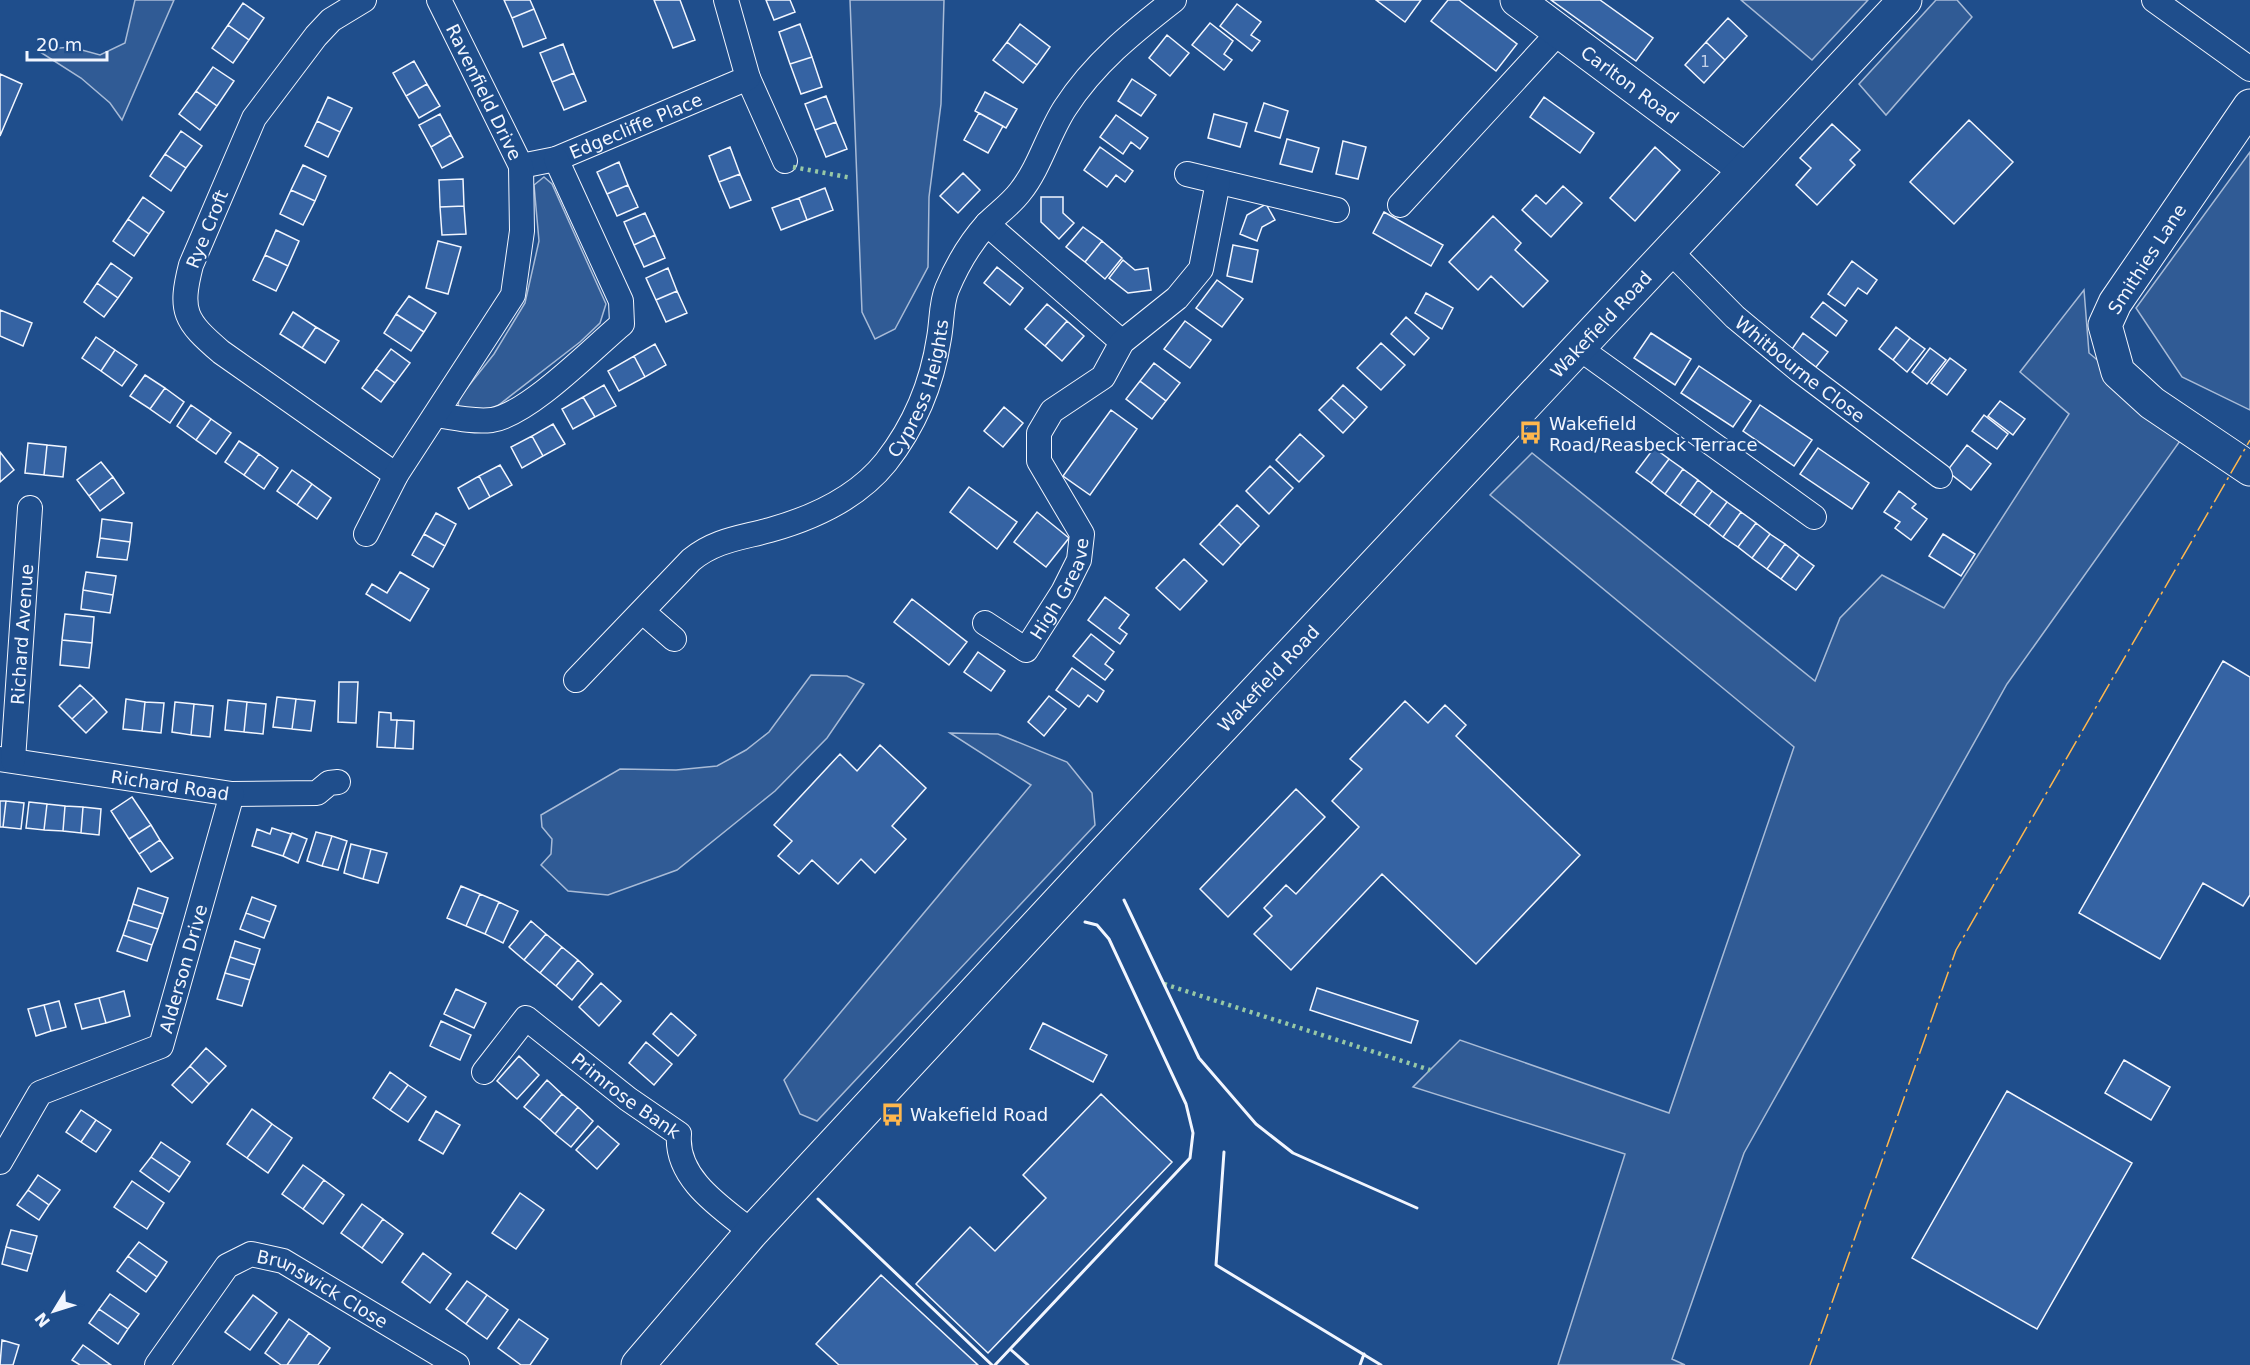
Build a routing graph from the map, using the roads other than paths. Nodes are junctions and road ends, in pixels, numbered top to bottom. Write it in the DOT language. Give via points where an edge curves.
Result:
graph roads {
  1 [pos="363,0"];
  2 [pos="439,0"];
  3 [pos="726,0"];
  4 [pos="1174,0"];
  5 [pos="1517,0"];
  6 [pos="1905,0"];
  7 [pos="2167,4"];
  8 [pos="1559,32"];
  9 [pos="2250,69"];
  10 [pos="748,78"];
  11 [pos="2250,106"];
  12 [pos="556,159"];
  13 [pos="785,161"];
  14 [pos="520,166"];
  15 [pos="1744,169"];
  16 [pos="1187,174"];
  17 [pos="1218,182"];
  18 [pos="1400,205"];
  19 [pos="1336,210"];
  20 [pos="987,224"];
  21 [pos="1670,251"];
  22 [pos="1122,342"];
  23 [pos="1579,348"];
  24 [pos="437,415"];
  25 [pos="2250,469"];
  26 [pos="396,475"];
  27 [pos="1940,476"];
  28 [pos="30,508"];
  29 [pos="1814,517"];
  30 [pos="366,534"];
  31 [pos="643,612"];
  32 [pos="985,623"];
  33 [pos="674,639"];
  34 [pos="576,680"];
  35 [pos="6,759"];
  36 [pos="338,782"];
  37 [pos="232,794"];
  38 [pos="484,1072"];
  39 [pos="0,1162"];
  40 [pos="752,1232"];
  41 [pos="157,1365"];
  42 [pos="457,1365"];
  43 [pos="638,1365"];
  1 -- 26 [label="street, Rye Croft" via="316,36 254,118 191,265 185,312 200,334 221,352"];
  2 -- 14 [label="street, Ravenfield Drive"];
  3 -- 10 [label="street"];
  4 -- 20 [label="street, Cypress Heights" via="1095,67 1064,110 1020,192"];
  5 -- 8 [label="main road, Carlton Road"];
  6 -- 15 [label="main road, Wakefield Road"];
  7 -- 9 [label="street"];
  8 -- 15 [label="main road, Carlton Road"];
  8 -- 18 [label="street"];
  10 -- 12 [label="street, Edgecliffe Place"];
  10 -- 13 [label="street"];
  11 -- 25 [label="main road, Smithies Lane" via="2115,303 2105,326 2118,372 2151,403"];
  12 -- 14 [label="street, Edgecliffe Place"];
  12 -- 24 [label="street" via="621,302 622,324 525,406 494,420"];
  14 -- 24 [label="street, Ravenfield Drive" via="522,231 513,295"];
  15 -- 21 [label="main road, Wakefield Road"];
  16 -- 17 [label="street"];
  17 -- 19 [label="street"];
  17 -- 22 [label="street, High Greave" via="1201,269 1178,298"];
  20 -- 22 [label="street"];
  20 -- 31 [label="street, Cypress Heights" via="960,259 945,292 932,379 917,414 885,463 841,501 794,522 705,548"];
  21 -- 23 [label="main road, Wakefield Road"];
  21 -- 27 [label="street, Whitbourne Close" via="1762,340"];
  22 -- 32 [label="street, High Greave" via="1103,377 1052,411 1039,433 1039,461 1082,534 1079,560 1026,650"];
  23 -- 29 [label="street"];
  23 -- 40 [label="main road, Wakefield Road"];
  24 -- 26 [label="street, Ravenfield Drive"];
  26 -- 30 [label="street, Ravenfield Drive"];
  28 -- 35 [label="street, Richard Avenue"];
  31 -- 33 [label="street"];
  31 -- 34 [label="street, Cypress Heights"];
  35 -- 37 [label="street, Richard Road"];
  36 -- 37 [label="street, Richard Road" via="329,783 317,793"];
  37 -- 39 [label="street, Alderson Drive" via="161,1046 40,1093"];
  38 -- 40 [label="street, Primrose Bank" via="526,1018 679,1134 682,1160 694,1182"];
  40 -- 43 [label="main road, Wakefield Road"];
  41 -- 42 [label="street, Brunswick Close" via="228,1266 251,1254 283,1261"];
}
